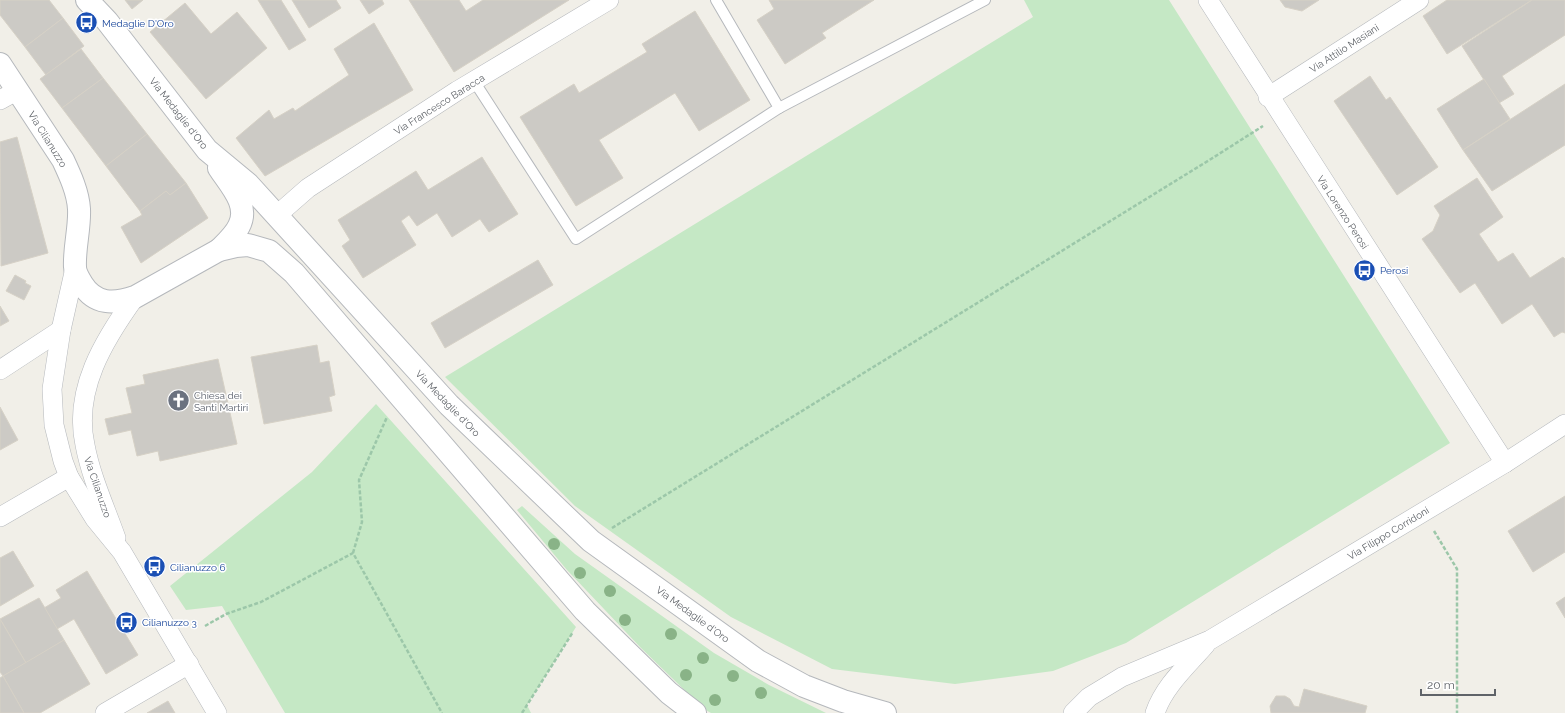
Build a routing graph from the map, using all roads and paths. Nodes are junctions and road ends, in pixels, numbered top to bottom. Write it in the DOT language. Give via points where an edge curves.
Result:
graph roads {
  1 [pos="87,0"];
  2 [pos="609,0"];
  3 [pos="716,0"];
  4 [pos="985,0"];
  5 [pos="1208,0"];
  6 [pos="1419,0"];
  7 [pos="0,64"];
  8 [pos="474,81"];
  9 [pos="9,95"];
  10 [pos="1268,97"];
  11 [pos="779,108"];
  12 [pos="1280,114"];
  13 [pos="207,150"];
  14 [pos="276,216"];
  15 [pos="219,250"];
  16 [pos="75,268"];
  17 [pos="135,297"];
  18 [pos="61,330"];
  19 [pos="0,370"];
  20 [pos="401,398"];
  21 [pos="1565,424"];
  22 [pos="1505,463"];
  23 [pos="69,477"];
  24 [pos="1422,513"];
  25 [pos="0,517"];
  26 [pos="591,541"];
  27 [pos="122,552"];
  28 [pos="353,553"];
  29 [pos="205,626"];
  30 [pos="576,627"];
  31 [pos="1210,640"];
  32 [pos="189,664"];
  33 [pos="105,713"];
  34 [pos="218,713"];
  35 [pos="442,713"];
  36 [pos="522,713"];
  37 [pos="695,713"];
  38 [pos="885,713"];
  39 [pos="1073,713"];
  40 [pos="1155,713"];
  41 [pos="1457,713"];
  1 -- 13 [label="street, Via Medaglie d'Oro" via="107,21"];
  2 -- 8 [label="street, Via Francesco Baracca"];
  3 -- 11 [label="lane"];
  4 -- 11 [label="lane"];
  5 -- 10 [label="street, Via Lorenzo Perosi"];
  6 -- 10 [label="street, Via Attilio Masiani"];
  7 -- 9 [label="street, Via Cilianuzzo"];
  8 -- 11 [label="lane" via="576,239"];
  8 -- 14 [label="street, Via Francesco Baracca" via="308,188"];
  9 -- 16 [label="street, Via Cilianuzzo" via="63,160 73,184 79,208"];
  10 -- 12 [label="street, Via Lorenzo Perosi"];
  12 -- 22 [label="street, Via Lorenzo Perosi"];
  12 -- 26 [label="path" via="1211,160"];
  13 -- 14 [label="street, Via Medaglie d'Oro" via="248,184"];
  13 -- 15 [label="street" via="241,203 243,211 239,228"];
  14 -- 26 [label="street, Via Medaglie d'Oro" via="449,405"];
  15 -- 17 [label="street"];
  15 -- 20 [label="street" via="248,246 274,254 294,273"];
  16 -- 17 [label="street" via="85,288 96,299 114,302"];
  16 -- 18 [label="street, Via Cilianuzzo"];
  17 -- 27 [label="street, Via Cilianuzzo" via="112,330 93,366 84,394 82,422 90,466"];
  18 -- 19 [label="street"];
  18 -- 23 [label="street, Via Cilianuzzo" via="52,389 54,425"];
  20 -- 28 [label="path" via="387,417 359,480 362,522"];
  20 -- 37 [label="street" via="585,611 669,693"];
  21 -- 22 [label="street, Via Filippo Corridoni"];
  22 -- 24 [label="street, Via Filippo Corridoni"];
  23 -- 25 [label="street"];
  23 -- 27 [label="street, Via Cilianuzzo" via="95,519"];
  24 -- 31 [label="street, Via Filippo Corridoni"];
  24 -- 41 [label="path" via="1457,569"];
  26 -- 38 [label="street, Via Medaglie d'Oro" via="758,661 804,686"];
  27 -- 32 [label="street, Via Cilianuzzo"];
  28 -- 29 [label="path" via="260,602 226,614"];
  28 -- 35 [label="path"];
  30 -- 36 [label="path"];
  31 -- 39 [label="street, Via Filippo Corridoni" via="1122,677 1089,697"];
  31 -- 40 [label="street, Via Filippo Corridoni" via="1173,682"];
  32 -- 33 [label="street"];
  32 -- 34 [label="street, Via Cilianuzzo"];
}
